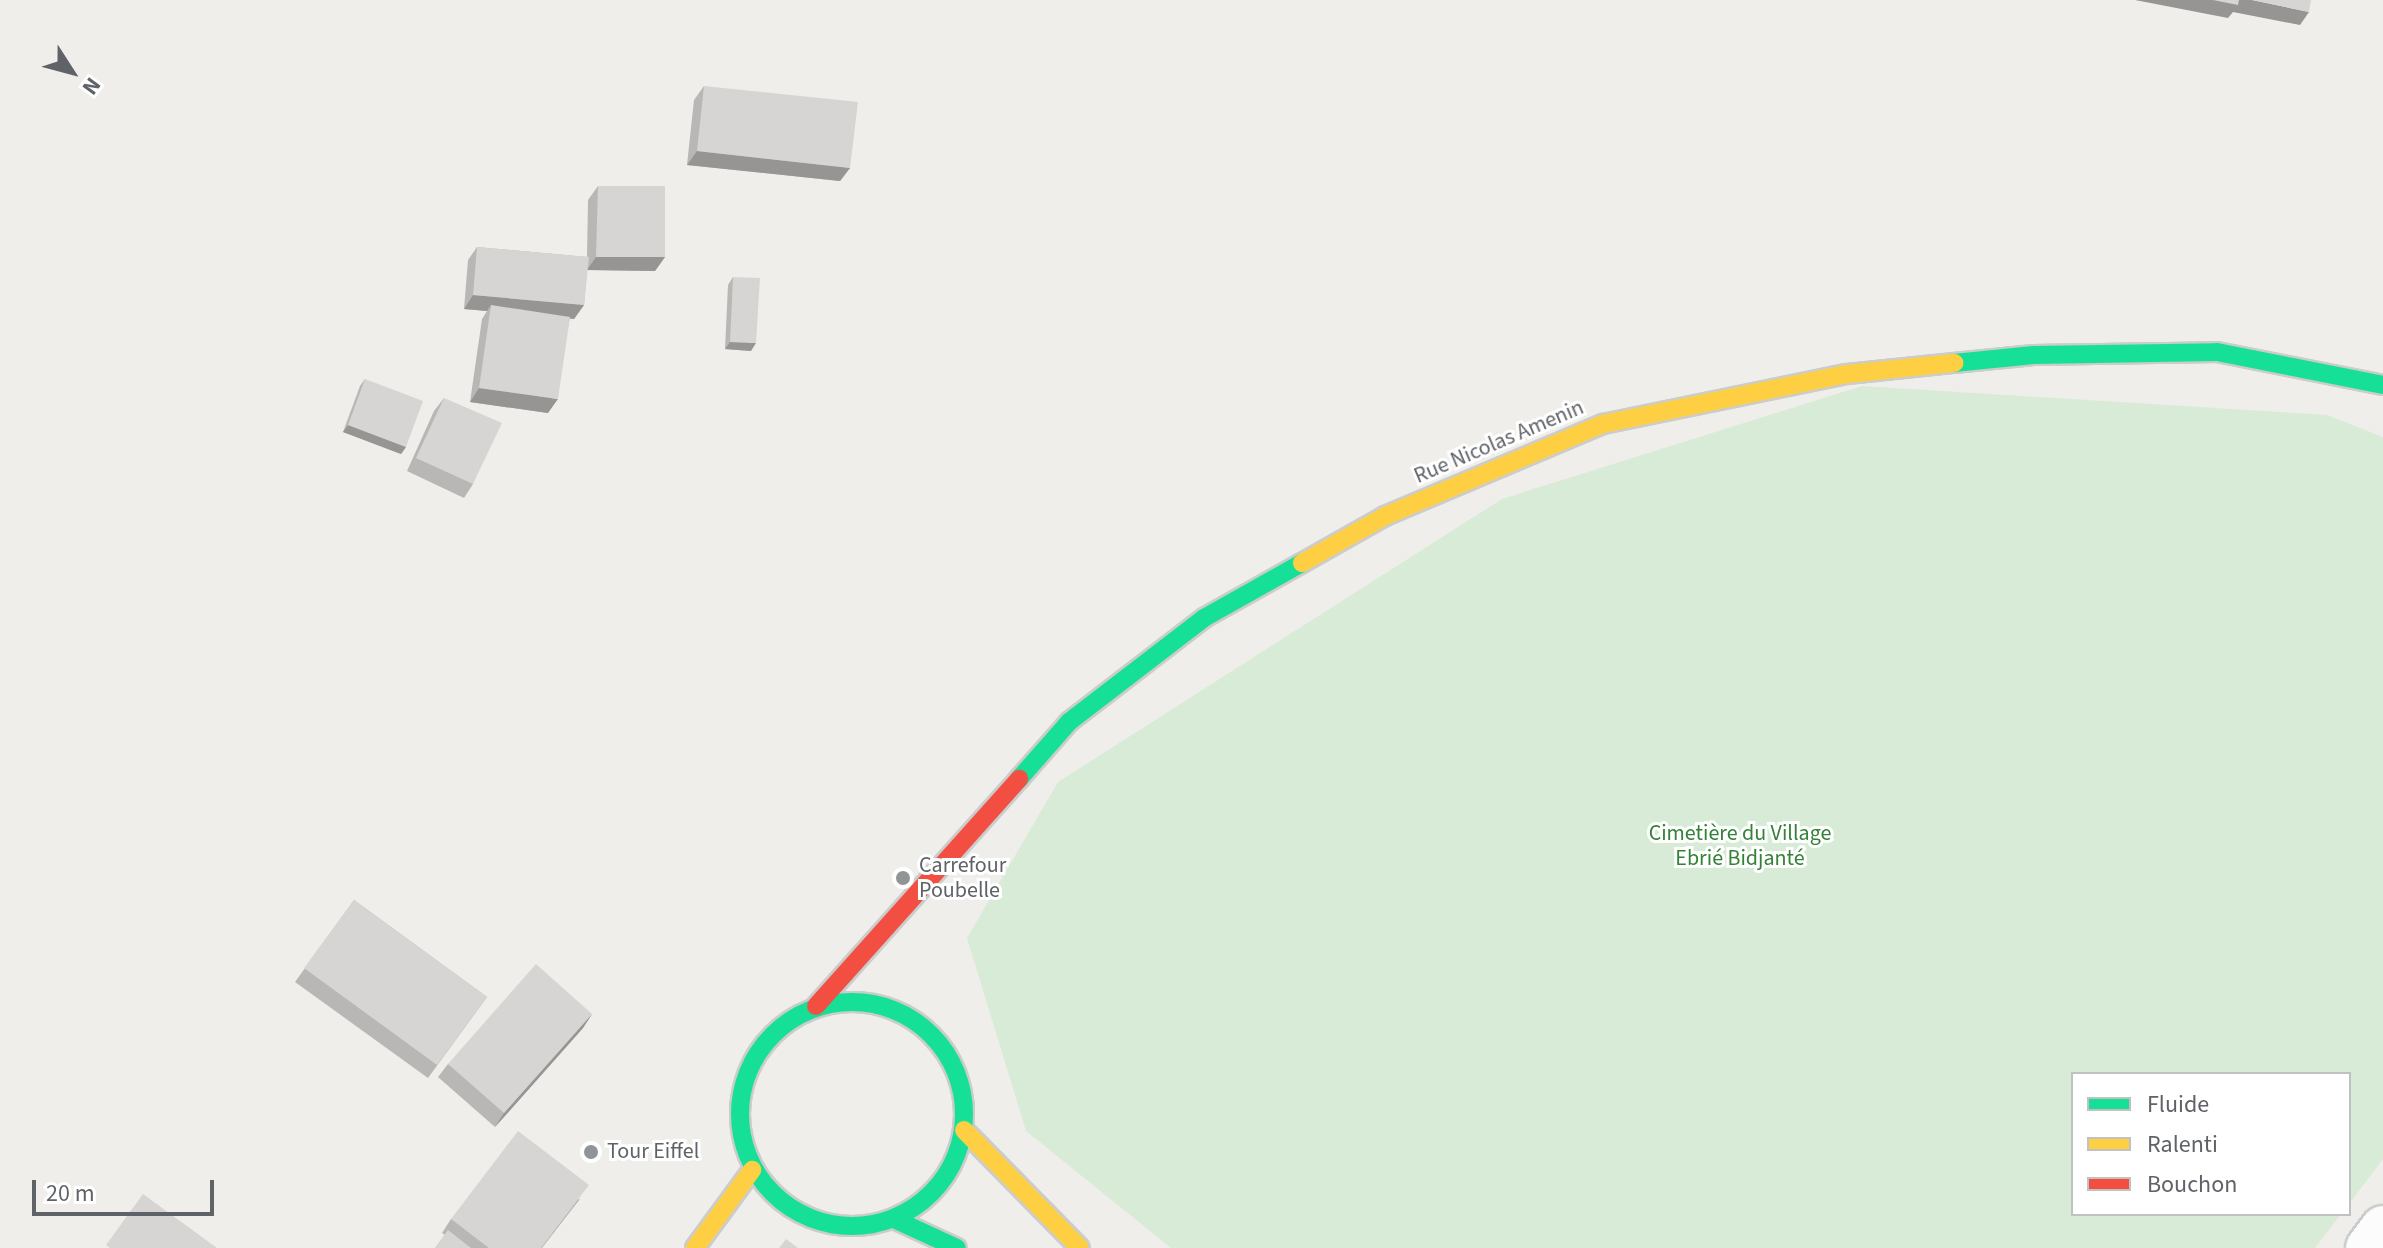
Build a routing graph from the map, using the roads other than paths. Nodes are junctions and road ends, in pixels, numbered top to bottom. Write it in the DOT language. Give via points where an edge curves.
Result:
graph roads {
  1 [pos="2383,385"];
  2 [pos="816,1006"];
  3 [pos="964,1130"];
  4 [pos="752,1170"];
  5 [pos="894,1219"];
  6 [pos="2383,1228"];
  7 [pos="695,1248"];
  8 [pos="957,1248"];
  9 [pos="1080,1248"];
  10 [pos="2368,1248"];
  1 -- 2 [label="street, Rue Nicolas Amenin" via="2217,352 2034,355 1847,374 1603,424 1385,516 1204,618 1069,722"];
  2 -- 3 [label="street" via="862,1000 912,1019 941,1043 961,1084"];
  2 -- 4 [label="street" via="782,1025 755,1055 740,1092 740,1132"];
  3 -- 5 [label="street" via="952,1167 927,1198"];
  3 -- 9 [label="street"];
  4 -- 5 [label="street" via="778,1201 814,1221 854,1228"];
  4 -- 7 [label="street"];
  5 -- 8 [label="street"];
  6 -- 10 [label="street"];
}
